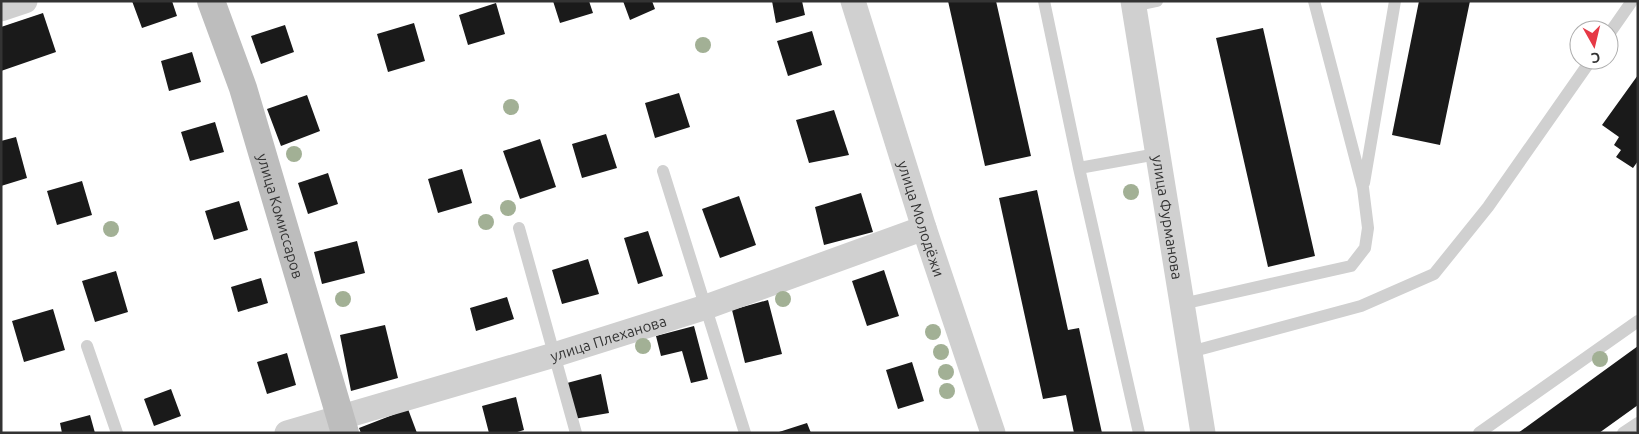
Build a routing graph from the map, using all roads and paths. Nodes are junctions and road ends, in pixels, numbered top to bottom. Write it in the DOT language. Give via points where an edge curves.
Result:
graph roads {
  1 [pos="25,1"];
  2 [pos="212,1"];
  3 [pos="853,1"];
  4 [pos="1044,1"];
  5 [pos="1314,1"];
  6 [pos="1394,1"];
  7 [pos="1632,1"];
  8 [pos="1141,3"];
  9 [pos="1,9"];
  10 [pos="1619,20"];
  11 [pos="1584,70"];
  12 [pos="1157,154"];
  13 [pos="1079,168"];
  14 [pos="663,170"];
  15 [pos="1363,188"];
  16 [pos="519,228"];
  17 [pos="924,228"];
  18 [pos="1182,304"];
  19 [pos="706,307"];
  20 [pos="1638,321"];
  21 [pos="87,346"];
  22 [pos="1190,352"];
  23 [pos="554,355"];
  24 [pos="1638,423"];
  25 [pos="342,424"];
  26 [pos="117,433"];
  27 [pos="287,433"];
  28 [pos="576,433"];
  29 [pos="745,433"];
  30 [pos="993,433"];
  31 [pos="1139,433"];
  32 [pos="1203,433"];
  33 [pos="1479,433"];
  34 [pos="1624,433"];
  1 -- 9 [label="street"];
  2 -- 25 [label="main road, улица Комиссаров" via="243,88"];
  3 -- 17 [label="street, улица Молодёжи"];
  4 -- 13 [label="lane"];
  5 -- 15 [label="lane"];
  6 -- 15 [label="lane"];
  7 -- 10 [label="lane"];
  8 -- 12 [label="street, улица Фурманова"];
  11 -- 22 [label="lane" via="1488,207 1434,274 1361,306"];
  12 -- 13 [label="lane"];
  12 -- 18 [label="street, улица Фурманова"];
  13 -- 31 [label="lane"];
  14 -- 19 [label="lane"];
  15 -- 18 [label="lane" via="1368,228 1365,248 1351,266"];
  16 -- 23 [label="lane"];
  17 -- 19 [label="street, улица Плеханова"];
  17 -- 30 [label="street, улица Молодёжи"];
  18 -- 22 [label="street, улица Фурманова"];
  19 -- 23 [label="street, улица Плеханова"];
  19 -- 29 [label="lane"];
  20 -- 33 [label="lane"];
  21 -- 26 [label="lane"];
  22 -- 32 [label="street, улица Фурманова"];
  23 -- 25 [label="street, улица Плеханова"];
  23 -- 28 [label="lane"];
  24 -- 34 [label="lane"];
  25 -- 27 [label="street, улица Плеханова"];
}
